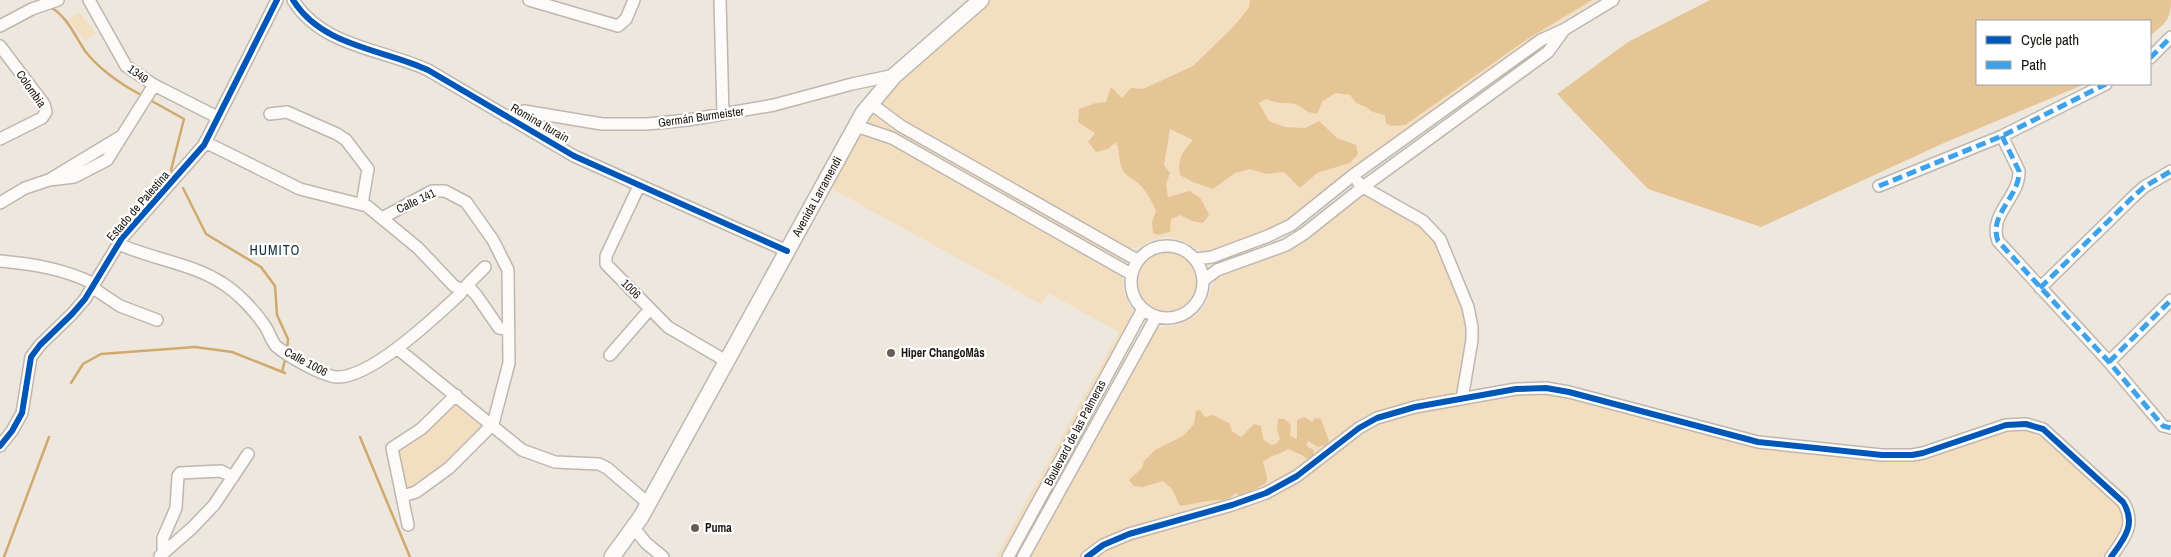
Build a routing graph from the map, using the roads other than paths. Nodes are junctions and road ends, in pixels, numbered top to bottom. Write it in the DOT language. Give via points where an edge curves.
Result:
graph roads {
  1 [pos="58,0"];
  2 [pos="88,0"];
  3 [pos="277,0"];
  4 [pos="293,0"];
  5 [pos="529,0"];
  6 [pos="634,0"];
  7 [pos="720,0"];
  8 [pos="981,0"];
  9 [pos="1613,0"];
  10 [pos="0,26"];
  11 [pos="1565,29"];
  12 [pos="2171,37"];
  13 [pos="0,46"];
  14 [pos="2151,57"];
  15 [pos="895,75"];
  16 [pos="154,85"];
  17 [pos="2104,85"];
  18 [pos="870,103"];
  19 [pos="270,114"];
  20 [pos="723,114"];
  21 [pos="217,117"];
  22 [pos="506,117"];
  23 [pos="856,126"];
  24 [pos="2002,136"];
  25 [pos="0,139"];
  26 [pos="206,142"];
  27 [pos="2171,171"];
  28 [pos="1352,176"];
  29 [pos="639,186"];
  30 [pos="1879,186"];
  31 [pos="1363,187"];
  32 [pos="0,203"];
  33 [pos="362,204"];
  34 [pos="382,218"];
  35 [pos="118,244"];
  36 [pos="787,251"];
  37 [pos="1196,259"];
  38 [pos="1137,260"];
  39 [pos="0,261"];
  40 [pos="485,267"];
  41 [pos="1132,274"];
  42 [pos="1204,280"];
  43 [pos="94,286"];
  44 [pos="465,288"];
  45 [pos="2040,288"];
  46 [pos="2171,300"];
  47 [pos="650,308"];
  48 [pos="1142,309"];
  49 [pos="1156,317"];
  50 [pos="157,320"];
  51 [pos="508,330"];
  52 [pos="398,349"];
  53 [pos="610,355"];
  54 [pos="726,361"];
  55 [pos="2109,362"];
  56 [pos="456,395"];
  57 [pos="1462,398"];
  58 [pos="493,424"];
  59 [pos="2171,428"];
  60 [pos="0,446"];
  61 [pos="248,454"];
  62 [pos="233,477"];
  63 [pos="403,496"];
  64 [pos="649,504"];
  65 [pos="408,524"];
  66 [pos="634,528"];
  67 [pos="161,555"];
  68 [pos="612,557"];
  69 [pos="663,557"];
  70 [pos="1008,557"];
  71 [pos="1023,557"];
  72 [pos="1087,557"];
  73 [pos="2111,557"];
  1 -- 10 [label="street"];
  2 -- 16 [label="street, 1349" via="123,61"];
  3 -- 21 [label="street, Estado de Palestina"];
  4 -- 22 [label="street, Romina Iturain" via="308,18 338,38 421,67"];
  5 -- 6 [label="street" via="618,26 626,19"];
  7 -- 20 [label="street"];
  8 -- 15 [label="main road, Avenida Larramendi"];
  9 -- 11 [label="street"];
  11 -- 28 [label="street" via="1541,40"];
  11 -- 31 [label="street" via="1548,52"];
  12 -- 14 [label="street"];
  13 -- 25 [label="street, Colombia" via="44,104 46,112 42,118"];
  15 -- 18 [label="main road, Avenida Larramendi"];
  15 -- 20 [label="street, Germán Burmeister" via="774,105"];
  16 -- 21 [label="street, 1349"];
  16 -- 32 [label="street" via="122,136 49,180 25,188"];
  17 -- 24 [label="street"];
  18 -- 23 [label="main road, Avenida Larramendi"];
  18 -- 38 [label="street" via="901,126"];
  19 -- 33 [label="street" via="287,112 346,140 368,169"];
  20 -- 22 [label="street, Germán Burmeister" via="618,125 524,111"];
  21 -- 26 [label="street, Estado de Palestina"];
  22 -- 29 [label="street, Romina Iturain" via="574,156"];
  23 -- 36 [label="main road, Avenida Larramendi"];
  23 -- 41 [label="street" via="892,138"];
  24 -- 30 [label="street"];
  24 -- 45 [label="street" via="2019,171 2019,180 1997,220 1995,234"];
  26 -- 33 [label="street, Calle 141" via="300,189"];
  26 -- 35 [label="street, Estado de Palestina"];
  27 -- 45 [label="street" via="2144,187"];
  28 -- 31 [label="street"];
  28 -- 37 [label="street" via="1280,231 1212,257"];
  29 -- 36 [label="street, Romina Iturain"];
  29 -- 47 [label="street, 1006" via="605,260"];
  31 -- 42 [label="street" via="1295,239 1217,270"];
  31 -- 57 [label="street" via="1424,221 1440,239 1468,307 1472,327"];
  33 -- 34 [label="street, Calle 141"];
  34 -- 44 [label="street" via="418,248 454,286"];
  34 -- 51 [label="street, Calle 141" via="436,190 466,202 481,220 506,265"];
  35 -- 43 [label="street, Estado de Palestina"];
  35 -- 52 [label="street, Calle 1006" via="203,273 222,283 264,324 273,342 327,375 354,373"];
  36 -- 54 [label="main road, Avenida Larramendi"];
  37 -- 38 [label="street" via="1182,248 1170,245 1152,249"];
  37 -- 42 [label="street"];
  38 -- 41 [label="street"];
  39 -- 43 [label="street" via="42,266 80,277"];
  40 -- 44 [label="street, Calle 1006"];
  41 -- 48 [label="street" via="1132,291"];
  42 -- 49 [label="street" via="1200,297 1189,311 1173,318"];
  43 -- 50 [label="street" via="120,306"];
  43 -- 60 [label="street, Estado de Palestina" via="31,357 22,413"];
  44 -- 51 [label="street" via="499,328"];
  44 -- 52 [label="street, Calle 1006"];
  45 -- 55 [label="street"];
  46 -- 55 [label="street"];
  47 -- 53 [label="street"];
  47 -- 54 [label="street, 1006" via="676,333"];
  48 -- 49 [label="street"];
  48 -- 70 [label="street, Boulevard de las Palmeras"];
  49 -- 71 [label="street, Boulevard de las Palmeras"];
  51 -- 58 [label="street, Calle 141" via="508,370"];
  52 -- 56 [label="street"];
  54 -- 64 [label="main road, Avenida Larramendi"];
  55 -- 59 [label="street" via="2164,426"];
  56 -- 58 [label="street"];
  56 -- 63 [label="street" via="422,429 392,448"];
  57 -- 72 [label="street" via="1377,418 1297,476 1272,490 1232,505 1129,534 1103,545"];
  57 -- 73 [label="street" via="1516,389 1558,390 1744,439 1882,455 1912,456 2006,425 2035,426 2051,435 2128,509 2128,533"];
  58 -- 63 [label="street" via="449,468 416,492"];
  58 -- 64 [label="street" via="522,450 537,457 562,463 585,462 603,466"];
  61 -- 62 [label="street"];
  62 -- 67 [label="street" via="206,515"];
  62 -- 67 [label="street" via="221,471 180,473 176,508 162,538"];
  63 -- 65 [label="street"];
  64 -- 66 [label="main road, Avenida Larramendi"];
  66 -- 68 [label="main road, Avenida Larramendi"];
  66 -- 69 [label="street"];
}
